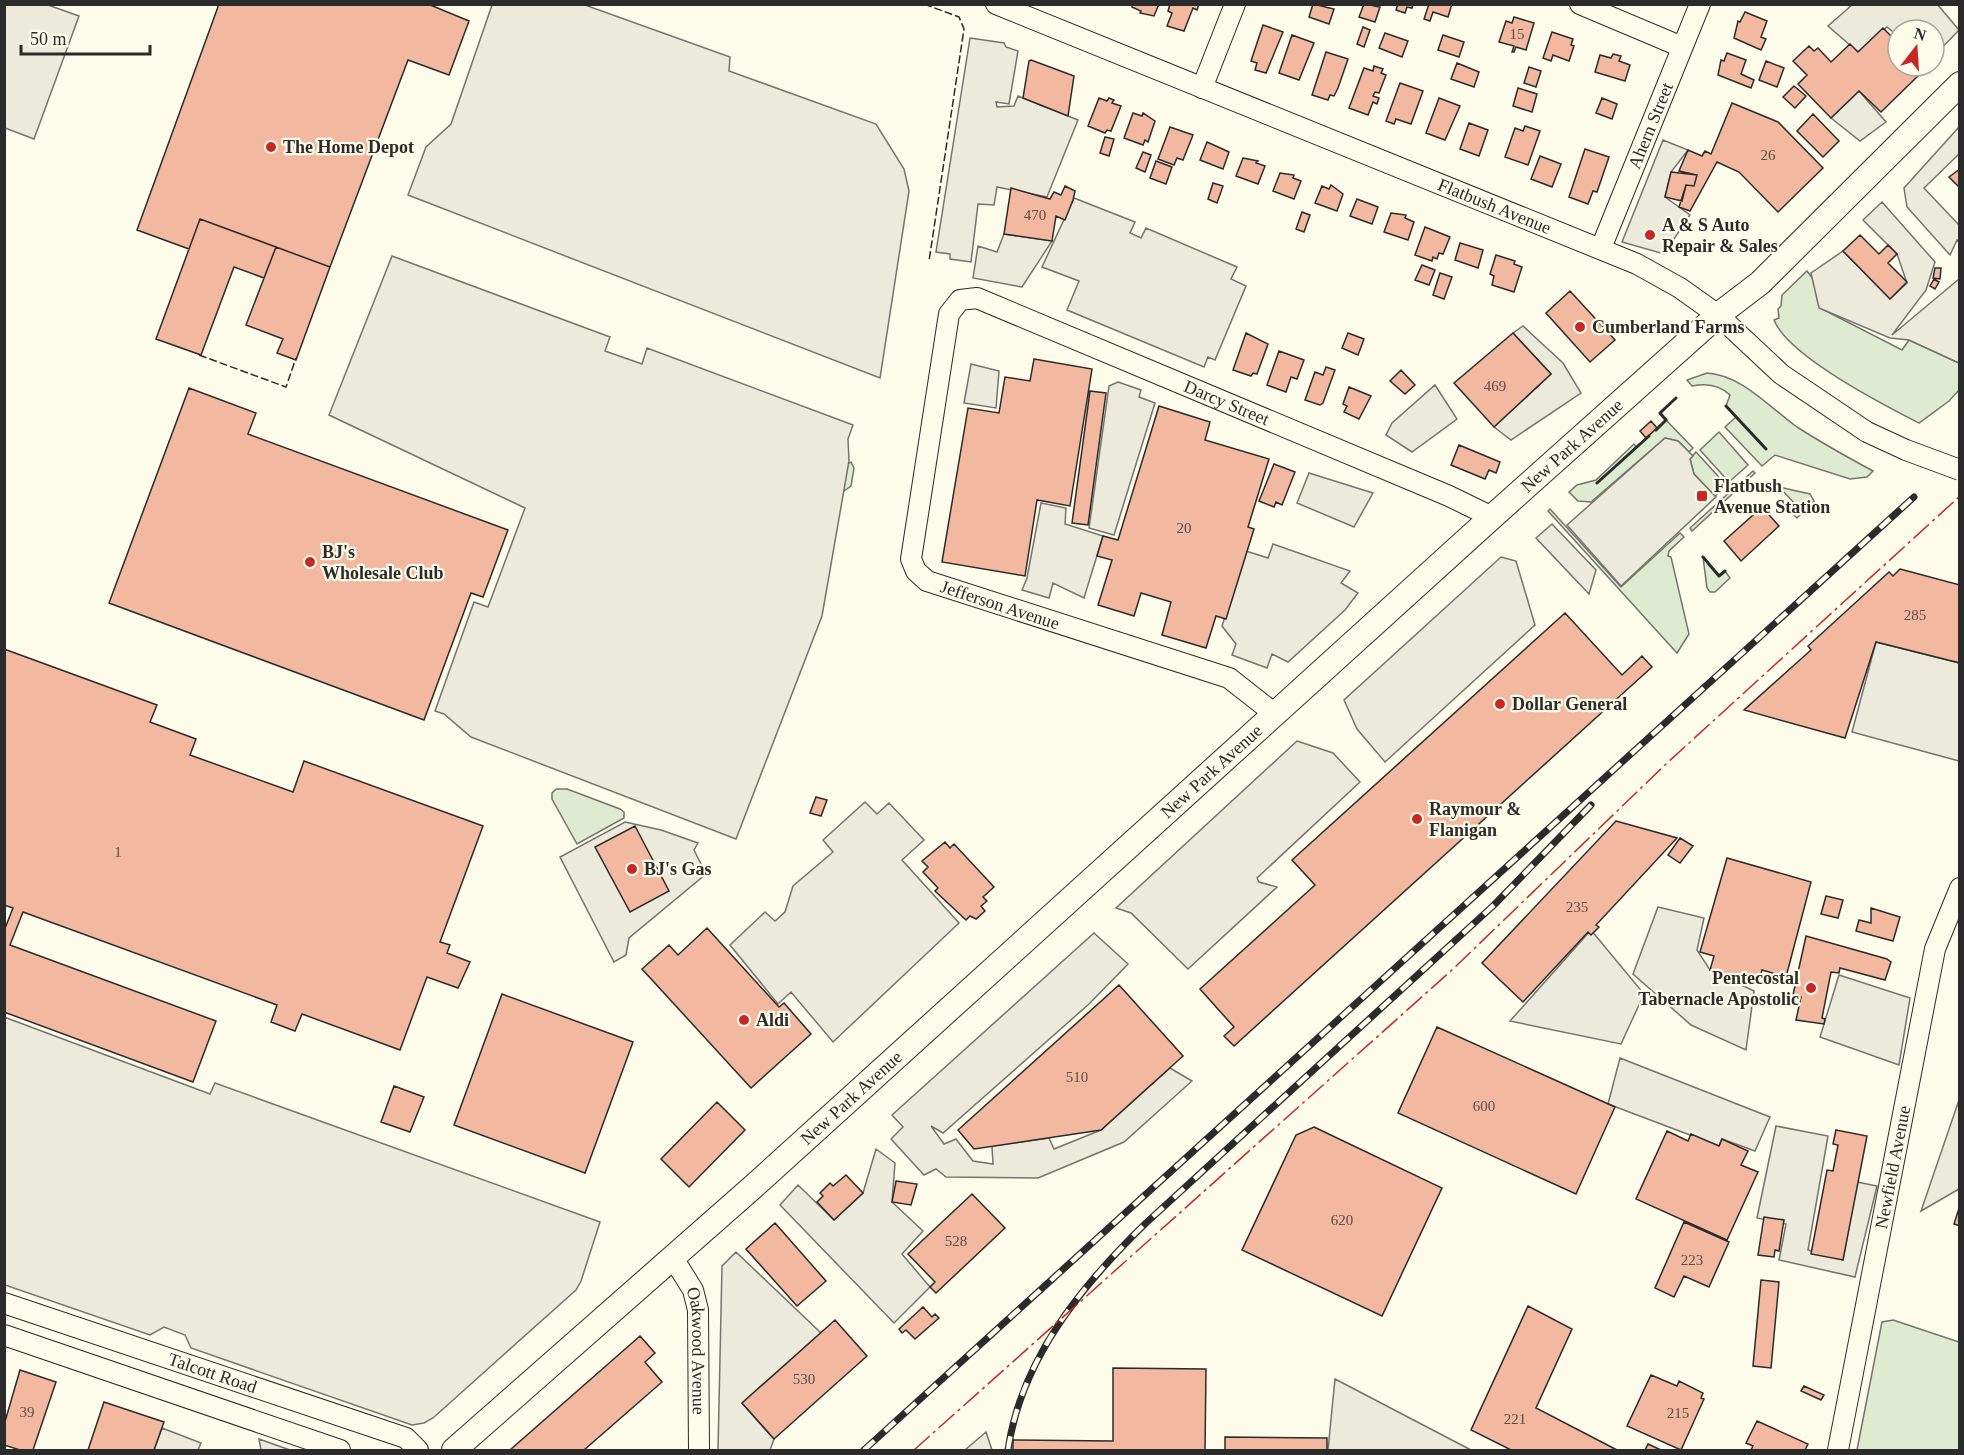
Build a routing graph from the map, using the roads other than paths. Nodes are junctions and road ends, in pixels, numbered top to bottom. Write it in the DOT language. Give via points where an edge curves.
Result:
graph roads {
  1 [pos="1235,4"];
  2 [pos="1580,4"];
  3 [pos="1700,4"];
  4 [pos="997,5"];
  5 [pos="1682,47"];
  6 [pos="1959,84"];
  7 [pos="1202,88"];
  8 [pos="1601,248"];
  9 [pos="960,300"];
  10 [pos="1718,315"];
  11 [pos="1959,470"];
  12 [pos="1492,517"];
  13 [pos="1275,714"];
  14 [pos="1959,888"];
  15 [pos="673,1258"];
  16 [pos="4,1303"];
  17 [pos="4,1335"];
  18 [pos="163,1357"];
  19 [pos="153,1386"];
  20 [pos="340,1450"];
  21 [pos="418,1450"];
  22 [pos="454,1450"];
  23 [pos="699,1450"];
  24 [pos="1838,1450"];
  1 -- 7 [label="street"];
  2 -- 5 [label="street"];
  3 -- 5 [label="street, Ahern Street"];
  4 -- 7 [label="street, Flatbush Avenue"];
  5 -- 8 [label="street, Ahern Street"];
  6 -- 10 [label="main road, New Park Avenue" via="1760,283"];
  7 -- 8 [label="street, Flatbush Avenue"];
  8 -- 10 [label="street, Flatbush Avenue" via="1680,288"];
  9 -- 12 [label="street, Darcy Street" via="977,298"];
  9 -- 13 [label="street, Jefferson Avenue" via="949,314 911,559 916,572 927,581 1229,678"];
  10 -- 11 [label="street, Flatbush Avenue, bridge" via="1781,374 1867,432"];
  10 -- 12 [label="main road, New Park Avenue"];
  12 -- 13 [label="main road, New Park Avenue"];
  13 -- 15 [label="main road, New Park Avenue"];
  14 -- 24 [label="street, Newfield Avenue" via="1935,949"];
  15 -- 22 [label="main road, New Park Avenue"];
  15 -- 23 [label="street, Oakwood Avenue" via="686,1275 698,1310"];
  16 -- 18 [label="street, Talcott Road"];
  17 -- 19 [label="street, Talcott Road"];
  18 -- 19 [label="street"];
  18 -- 21 [label="street, Talcott Road" via="406,1438"];
  19 -- 20 [label="street, Talcott Road"];
}
